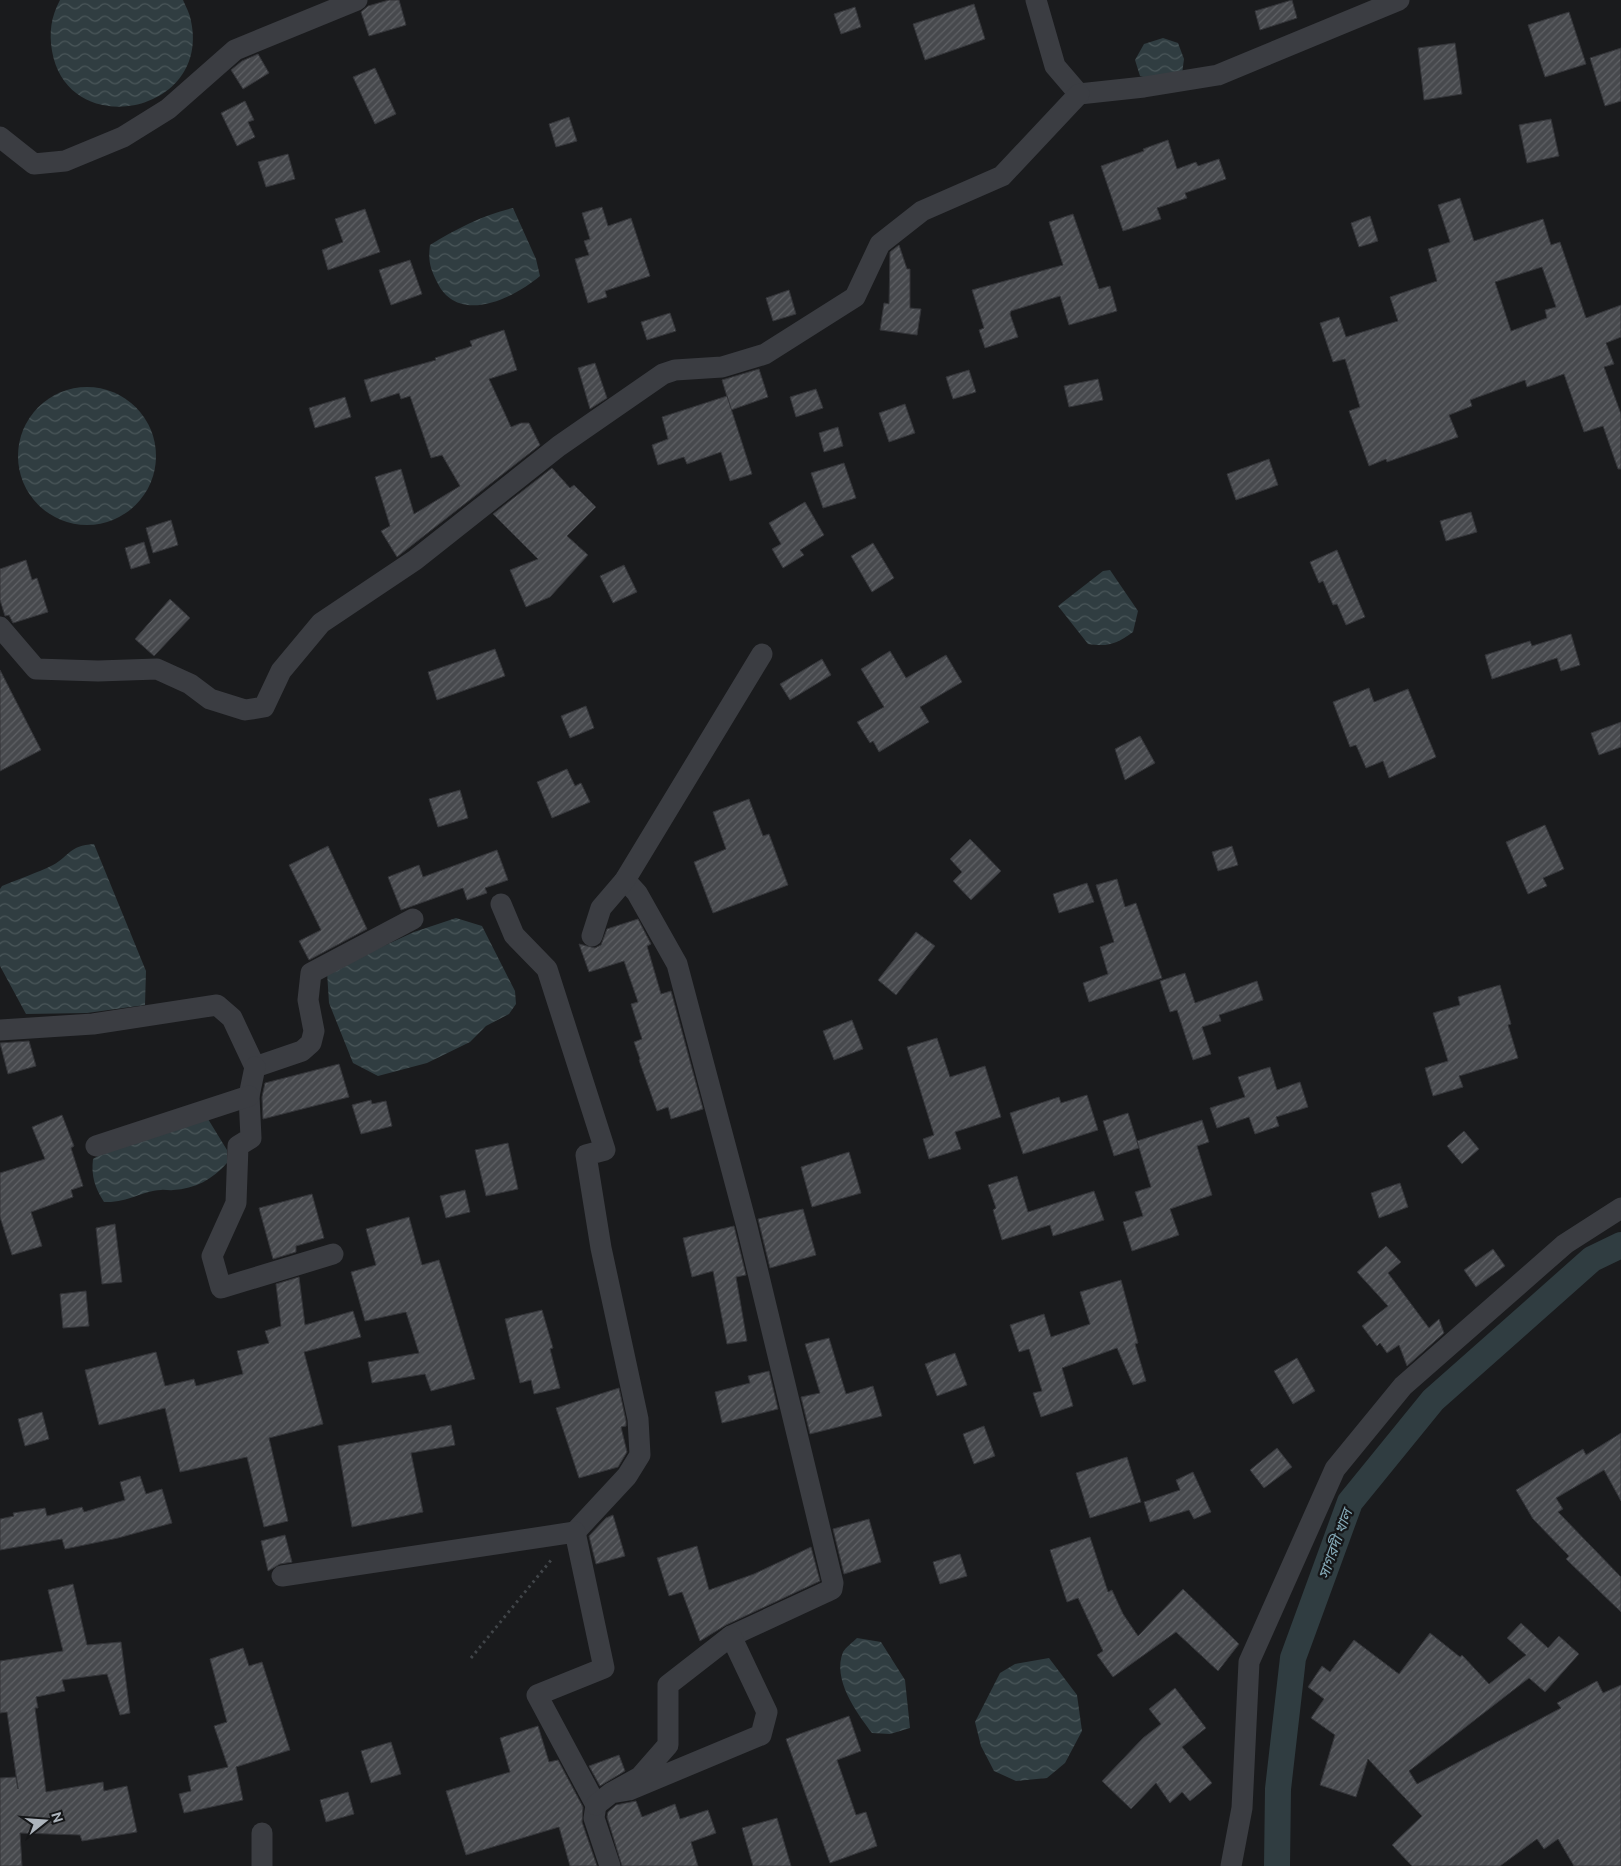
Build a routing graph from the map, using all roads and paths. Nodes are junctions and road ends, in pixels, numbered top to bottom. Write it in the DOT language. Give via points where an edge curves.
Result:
graph roads {
  1 [pos="357,0"];
  2 [pos="1036,0"];
  3 [pos="1399,0"];
  4 [pos="1078,94"];
  5 [pos="0,136"];
  6 [pos="0,627"];
  7 [pos="762,654"];
  8 [pos="625,880"];
  9 [pos="501,904"];
  10 [pos="413,919"];
  11 [pos="592,936"];
  12 [pos="0,1030"];
  13 [pos="255,1067"];
  14 [pos="249,1096"];
  15 [pos="96,1146"];
  16 [pos="1621,1208"];
  17 [pos="333,1254"];
  18 [pos="575,1532"];
  19 [pos="282,1576"];
  20 [pos="731,1636"];
  21 [pos="471,1658"];
  22 [pos="604,1799"];
  23 [pos="262,1832"];
  24 [pos="262,1866"];
  25 [pos="610,1866"];
  26 [pos="1231,1866"];
  1 -- 5 [label="street" via="235,50 168,109 123,137 65,161 34,164"];
  2 -- 4 [label="street" via="1055,66"];
  3 -- 4 [label="street" via="1218,75"];
  4 -- 6 [label="street" via="1002,176 922,211 880,244 855,296 765,354 722,367 662,374 559,446 415,560 321,623 281,671 264,707 245,710 210,699 190,684 157,669 36,669"];
  7 -- 8 [label="street"];
  8 -- 11 [label="street" via="600,908"];
  8 -- 20 [label="street" via="637,893 677,964 747,1227 832,1583 832,1589"];
  9 -- 18 [label="street" via="514,935 547,969 605,1150 586,1155 600,1248 638,1419 640,1455 627,1476"];
  10 -- 13 [label="street" via="310,973 308,1000 314,1031 311,1043 302,1051"];
  12 -- 13 [label="street" via="94,1024 217,1005 232,1018"];
  13 -- 14 [label="street"];
  14 -- 15 [label="street"];
  14 -- 17 [label="street" via="251,1138 238,1146 236,1203 212,1256 221,1288"];
  16 -- 26 [label="street" via="1565,1244 1404,1386 1335,1469 1248,1662 1242,1808"];
  18 -- 19 [label="street"];
  18 -- 21 [label="path"];
  18 -- 22 [label="street" via="604,1668 537,1695"];
  20 -- 22 [label="street" via="668,1685 668,1745 640,1777"];
  20 -- 22 [label="street" via="767,1712 761,1735"];
  22 -- 25 [label="street" via="594,1818"];
  23 -- 24 [label="street"];
}
